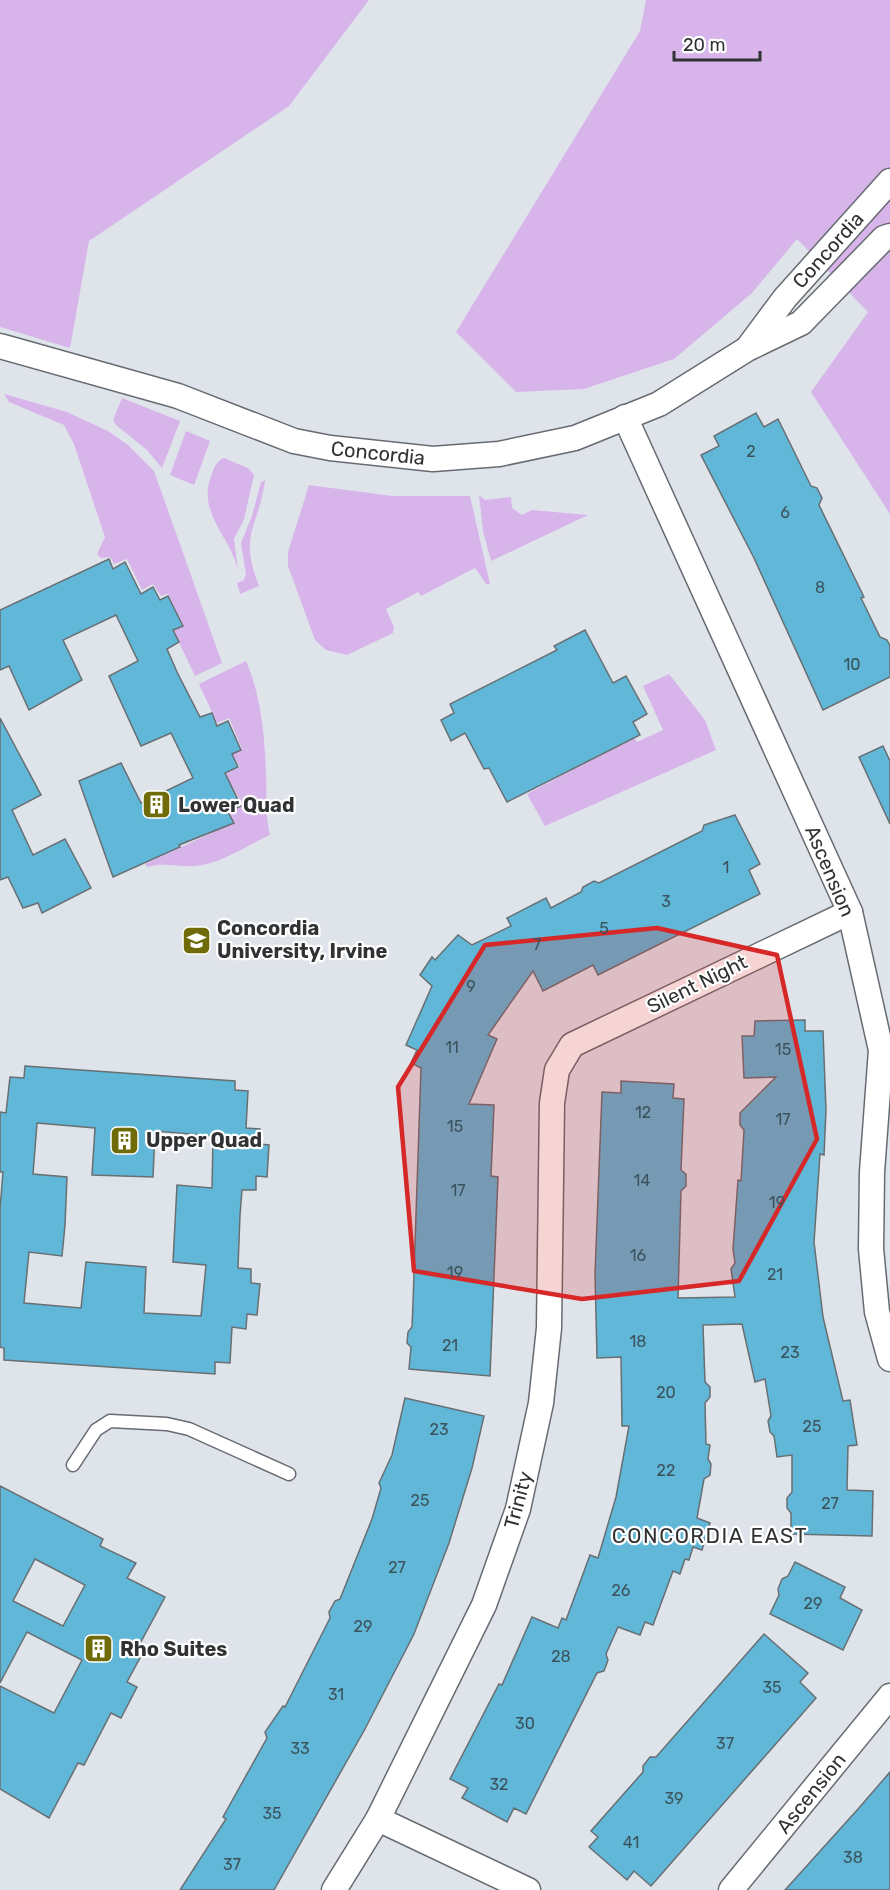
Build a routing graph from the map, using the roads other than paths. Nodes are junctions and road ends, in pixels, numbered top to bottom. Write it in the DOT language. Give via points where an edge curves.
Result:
graph roads {
  1 [pos="890,181"];
  2 [pos="890,236"];
  3 [pos="0,346"];
  4 [pos="747,349"];
  5 [pos="625,417"];
  6 [pos="850,912"];
  7 [pos="556,1070"];
  8 [pos="890,1359"];
  9 [pos="73,1465"];
  10 [pos="289,1474"];
  11 [pos="889,1699"];
  12 [pos="378,1819"];
  13 [pos="334,1890"];
  14 [pos="528,1890"];
  15 [pos="731,1890"];
  1 -- 4 [label="street, Concordia" via="784,298"];
  2 -- 4 [label="street, Concordia" via="801,323"];
  3 -- 5 [label="street, Concordia" via="178,396 294,441 330,448 434,459 499,454 575,438"];
  4 -- 5 [label="street, Concordia" via="659,404"];
  5 -- 6 [label="street, Ascension"];
  6 -- 7 [label="street, Silent Night" via="572,1045"];
  6 -- 8 [label="street, Ascension" via="881,1050 871,1249 877,1312"];
  7 -- 12 [label="street, Trinity" via="552,1103 549,1328 541,1403 518,1509 484,1605"];
  9 -- 10 [label="lane" via="96,1430 110,1421 189,1429"];
  11 -- 15 [label="street, Ascension"];
  12 -- 13 [label="street, Trinity"];
  12 -- 14 [label="street"];
}
